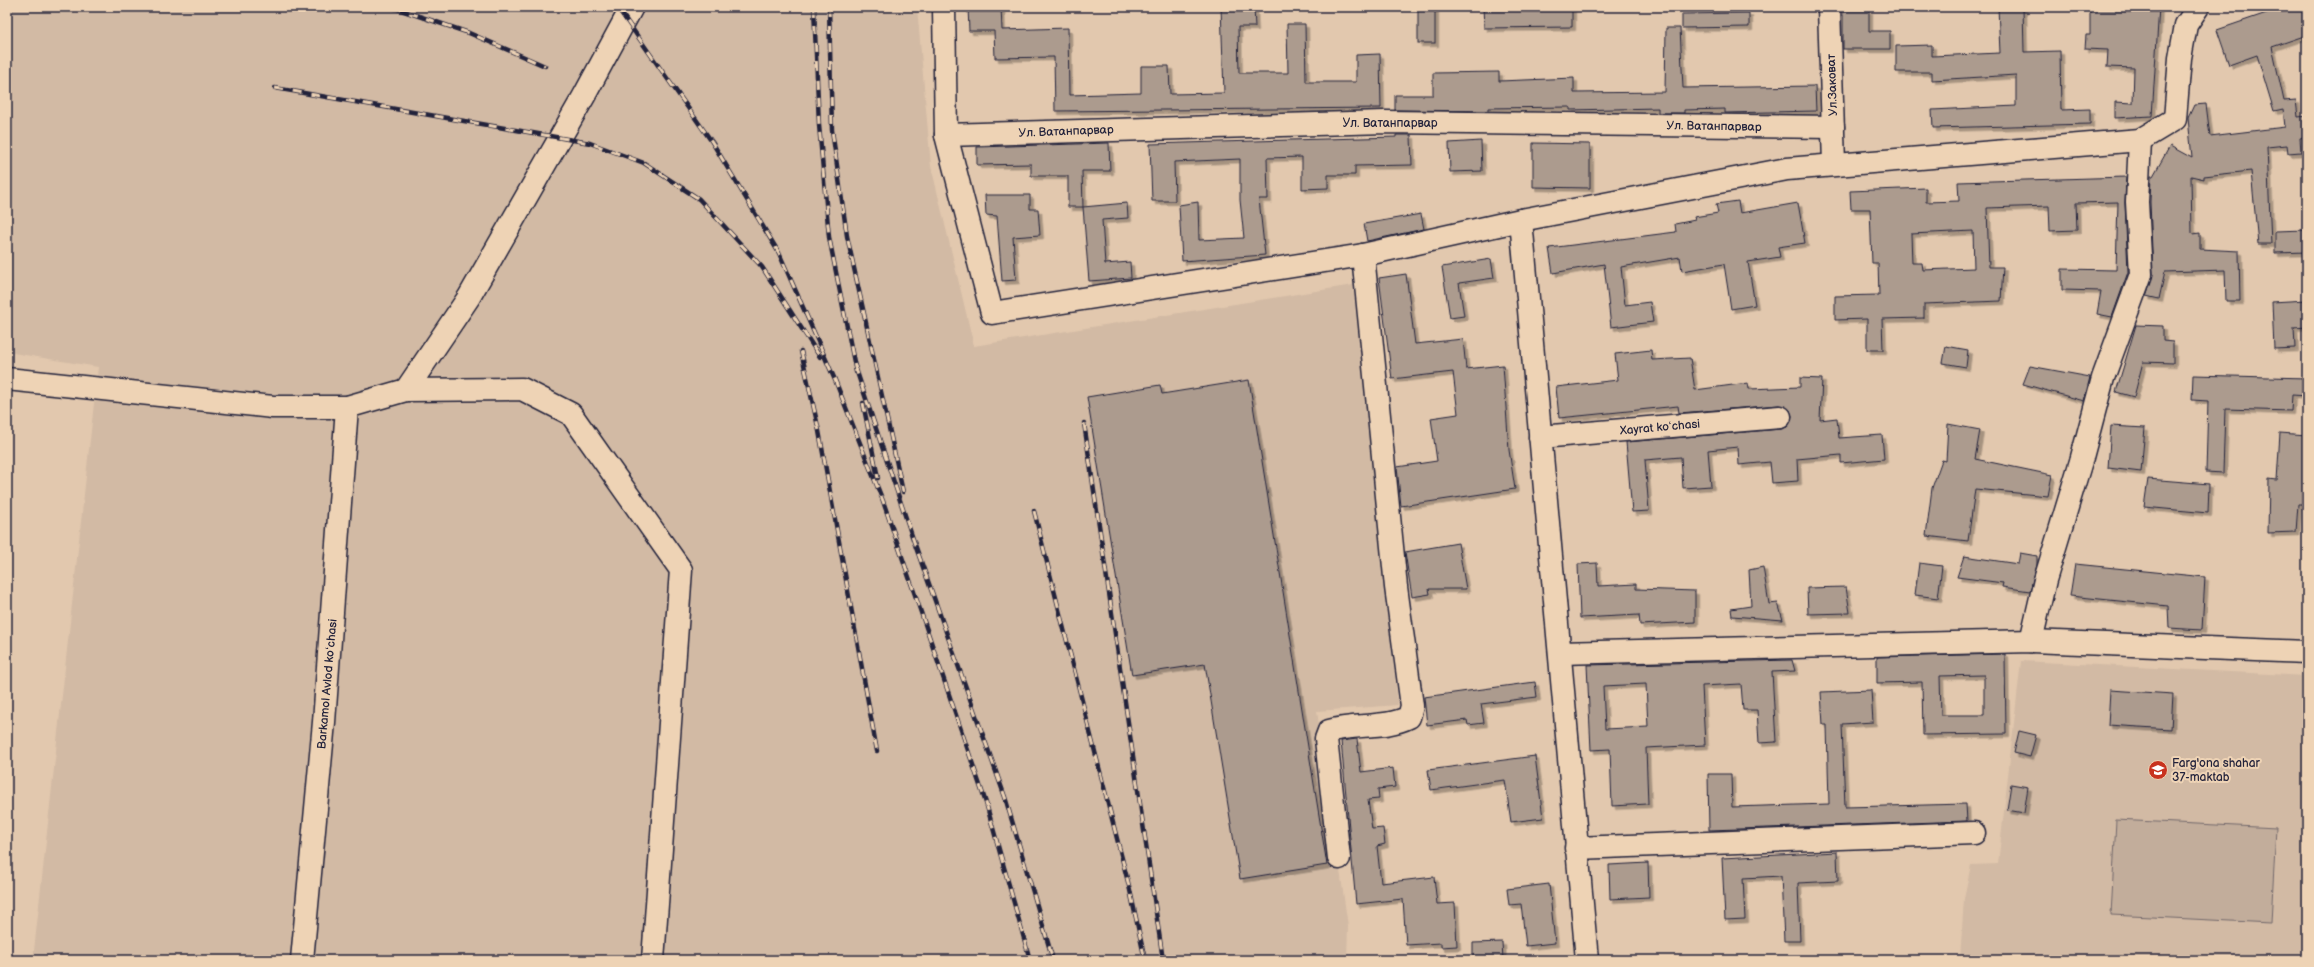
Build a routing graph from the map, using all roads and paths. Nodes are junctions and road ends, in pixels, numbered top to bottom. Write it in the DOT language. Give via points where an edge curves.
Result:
graph roads {
  1 [pos="632,7"];
  2 [pos="944,7"];
  3 [pos="1829,7"];
  4 [pos="2198,7"];
  5 [pos="1833,127"];
  6 [pos="946,135"];
  7 [pos="2140,140"];
  8 [pos="1834,164"];
  9 [pos="1522,220"];
  10 [pos="1363,255"];
  11 [pos="7,381"];
  12 [pos="406,390"];
  13 [pos="347,407"];
  14 [pos="1780,417"];
  15 [pos="1540,437"];
  16 [pos="2031,641"];
  17 [pos="1560,652"];
  18 [pos="2307,652"];
  19 [pos="1974,833"];
  20 [pos="1576,848"];
  21 [pos="1339,858"];
  22 [pos="302,960"];
  23 [pos="653,960"];
  24 [pos="1588,960"];
  1 -- 12 [label="street" via="469,297"];
  2 -- 6 [label="street"];
  3 -- 5 [label="street, Ул.Заковат"];
  4 -- 7 [label="street" via="2186,25 2180,58 2175,119"];
  5 -- 6 [label="street, Ул. Ватанпарвар" via="1386,122"];
  5 -- 8 [label="street, Ул.Заковат"];
  6 -- 10 [label="street" via="992,313"];
  7 -- 8 [label="street"];
  7 -- 16 [label="street" via="2136,202 2141,274 2103,378 2045,580"];
  8 -- 9 [label="street" via="1787,169"];
  9 -- 10 [label="street"];
  9 -- 15 [label="street"];
  10 -- 21 [label="street" via="1396,587 1412,706 1409,717 1398,723 1345,726 1329,731 1326,739"];
  11 -- 13 [label="street" via="273,408"];
  12 -- 13 [label="street"];
  12 -- 23 [label="street" via="522,389 571,414 681,570"];
  13 -- 22 [label="street, Barkamol Аvlod koʻchasi" via="324,722"];
  14 -- 15 [label="street, Xayrat koʻchasi"];
  15 -- 17 [label="street"];
  16 -- 17 [label="street"];
  16 -- 18 [label="street"];
  17 -- 20 [label="street"];
  19 -- 20 [label="street"];
  20 -- 24 [label="street"];
}
